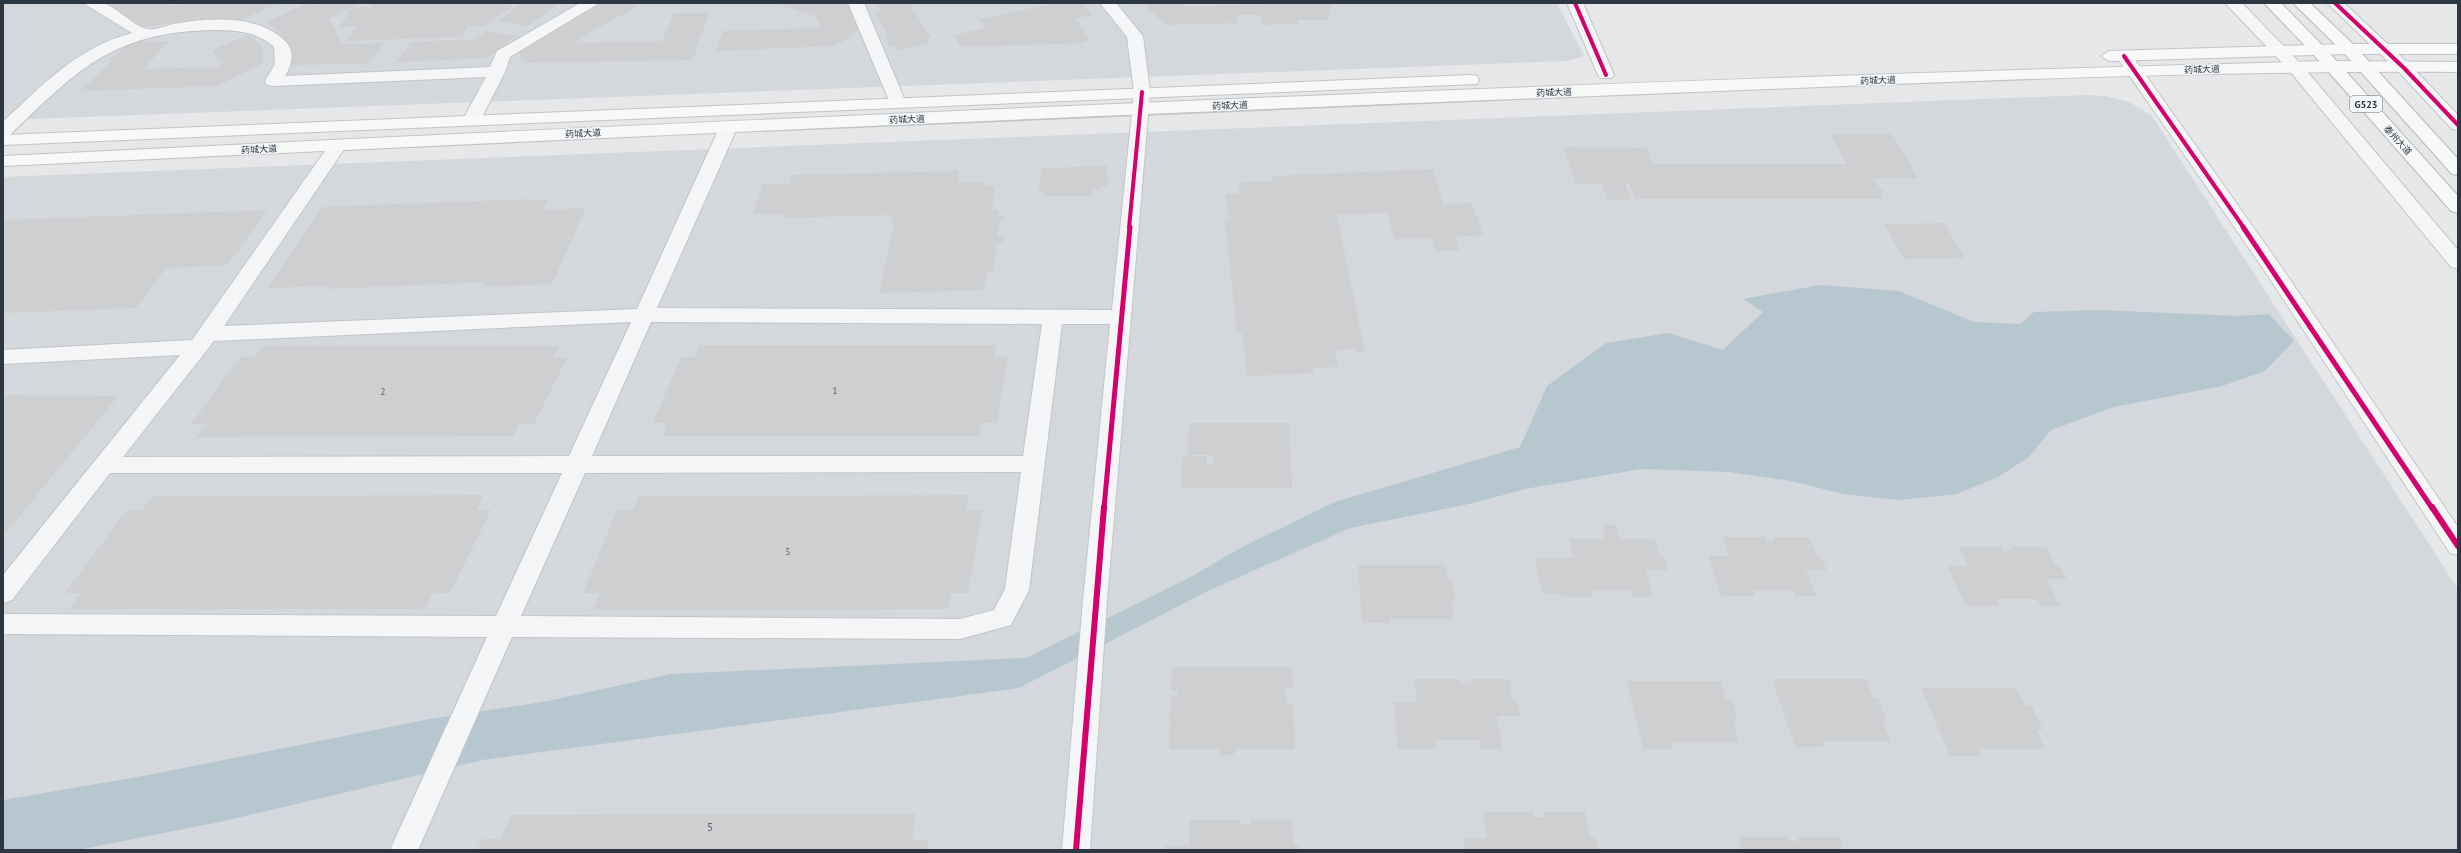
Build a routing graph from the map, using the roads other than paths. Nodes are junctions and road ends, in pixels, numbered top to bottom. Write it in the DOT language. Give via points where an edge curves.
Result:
graph roads {
  1 [pos="91,3"];
  2 [pos="591,3"];
  3 [pos="856,3"];
  4 [pos="1108,3"];
  5 [pos="1575,3"];
  6 [pos="2233,3"];
  7 [pos="2272,3"];
  8 [pos="2301,3"];
  9 [pos="2335,3"];
  10 [pos="144,34"];
  11 [pos="2349,49"];
  12 [pos="2458,49"];
  13 [pos="2318,50"];
  14 [pos="2385,50"];
  15 [pos="2280,51"];
  16 [pos="2129,63"];
  17 [pos="2294,66"];
  18 [pos="2332,66"];
  19 [pos="2365,67"];
  20 [pos="2458,67"];
  21 [pos="2404,68"];
  22 [pos="497,72"];
  23 [pos="1606,75"];
  24 [pos="1141,101"];
  25 [pos="898,104"];
  26 [pos="471,121"];
  27 [pos="2458,124"];
  28 [pos="729,126"];
  29 [pos="3,132"];
  30 [pos="3,140"];
  31 [pos="338,145"];
  32 [pos="3,161"];
  33 [pos="2458,170"];
  34 [pos="2458,207"];
  35 [pos="2458,263"];
  36 [pos="644,315"];
  37 [pos="1053,317"];
  38 [pos="1121,317"];
  39 [pos="203,341"];
  40 [pos="3,357"];
  41 [pos="577,464"];
  42 [pos="1034,464"];
  43 [pos="104,465"];
  44 [pos="2458,546"];
  45 [pos="3,593"];
  46 [pos="3,624"];
  47 [pos="505,626"];
  48 [pos="404,850"];
  49 [pos="1076,850"];
  1 -- 10 [label="street"];
  2 -- 22 [label="street" via="503,54"];
  3 -- 25 [label="street"];
  4 -- 24 [label="street" via="1135,36"];
  5 -- 23 [label="street"];
  6 -- 15 [label="street"];
  7 -- 13 [label="main road, 泰州大道 / G523"];
  8 -- 11 [label="main road, G523"];
  9 -- 14 [label="street"];
  10 -- 22 [label="street" via="175,27 221,25 263,32 276,40 283,50 283,66 273,81"];
  10 -- 29 [label="street" via="113,44 83,59"];
  11 -- 13 [label="main road, 药城大道"];
  11 -- 14 [label="main road, 药城大道"];
  11 -- 19 [label="main road, G523"];
  12 -- 14 [label="main road, 药城大道"];
  13 -- 15 [label="main road, 药城大道"];
  13 -- 18 [label="main road, 泰州大道 / G523"];
  14 -- 21 [label="street"];
  15 -- 16 [label="main road, 药城大道"];
  15 -- 17 [label="street"];
  16 -- 17 [label="main road, 药城大道"];
  16 -- 23 [label="main road, 药城大道"];
  16 -- 24 [label="main road, 药城大道"];
  16 -- 44 [label="street" via="2272,266"];
  17 -- 18 [label="main road, 药城大道"];
  17 -- 35 [label="street"];
  18 -- 19 [label="main road, 药城大道"];
  18 -- 34 [label="main road, 泰州大道 / G523"];
  19 -- 21 [label="main road, 药城大道"];
  19 -- 33 [label="main road, G523"];
  20 -- 21 [label="main road, 药城大道"];
  21 -- 27 [label="street"];
  22 -- 26 [label="street"];
  23 -- 24 [label="main road, 药城大道"];
  24 -- 25 [label="main road, 药城大道"];
  24 -- 28 [label="main road, 药城大道"];
  24 -- 38 [label="street"];
  25 -- 26 [label="main road, 药城大道"];
  26 -- 30 [label="main road, 药城大道"];
  28 -- 31 [label="main road, 药城大道"];
  28 -- 36 [label="street"];
  31 -- 32 [label="main road, 药城大道"];
  31 -- 39 [label="street"];
  36 -- 37 [label="street"];
  36 -- 39 [label="street"];
  36 -- 41 [label="street"];
  37 -- 38 [label="street"];
  37 -- 42 [label="street"];
  38 -- 49 [label="street" via="1095,601"];
  39 -- 40 [label="street"];
  39 -- 43 [label="street"];
  41 -- 42 [label="street"];
  41 -- 43 [label="street"];
  41 -- 47 [label="street"];
  42 -- 47 [label="street" via="1017,590 1002,618 960,629"];
  43 -- 45 [label="street"];
  46 -- 47 [label="street"];
  47 -- 48 [label="street"];
}
